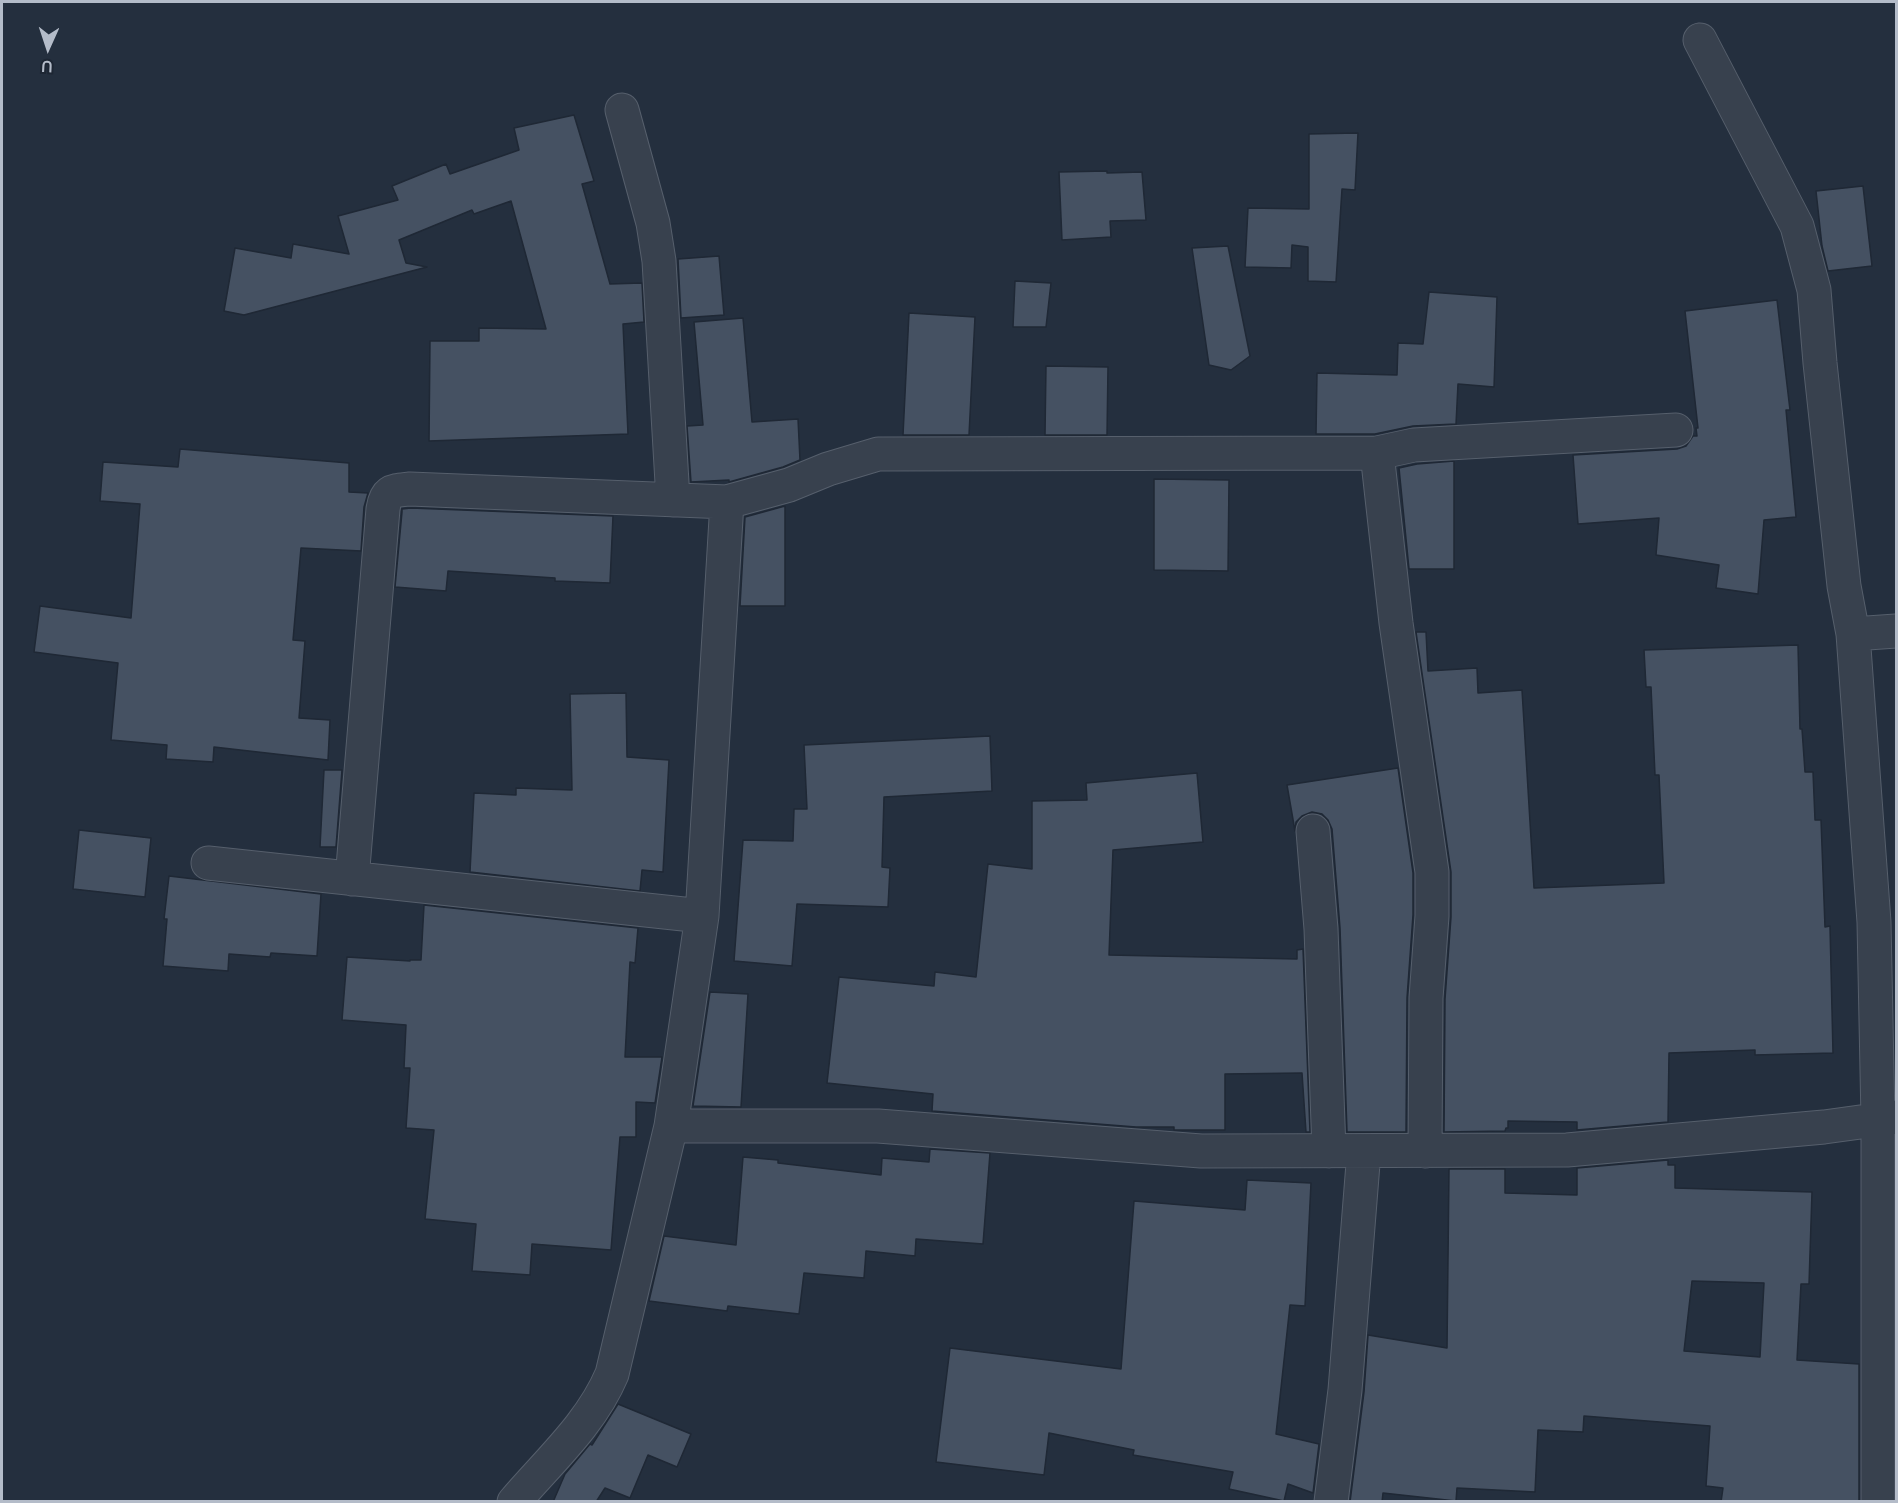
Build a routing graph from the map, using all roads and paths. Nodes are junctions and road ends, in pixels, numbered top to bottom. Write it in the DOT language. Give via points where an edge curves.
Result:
graph roads {
  1 [pos="1700,40"];
  2 [pos="622,110"];
  3 [pos="1676,430"];
  4 [pos="1377,453"];
  5 [pos="673,500"];
  6 [pos="727,502"];
  7 [pos="1896,631"];
  8 [pos="1853,634"];
  9 [pos="1313,831"];
  10 [pos="208,863"];
  11 [pos="352,879"];
  12 [pos="702,916"];
  13 [pos="1887,1118"];
  14 [pos="671,1126"];
  15 [pos="1329,1151"];
  16 [pos="1364,1151"];
  17 [pos="1425,1151"];
  18 [pos="514,1502"];
  19 [pos="1331,1502"];
  20 [pos="1878,1502"];
  1 -- 8 [label="street" via="1797,226 1814,290 1844,586"];
  2 -- 5 [label="street" via="653,223 659,261"];
  3 -- 4 [label="street" via="1414,445"];
  4 -- 6 [label="street" via="878,454"];
  4 -- 17 [label="street" via="1396,623 1432,872"];
  5 -- 6 [label="street"];
  5 -- 11 [label="street" via="410,489 393,491 384,498"];
  6 -- 12 [label="street"];
  7 -- 8 [label="street"];
  8 -- 13 [label="street"];
  9 -- 15 [label="street" via="1321,929"];
  10 -- 11 [label="street"];
  11 -- 12 [label="street"];
  12 -- 14 [label="street"];
  13 -- 17 [label="street" via="1567,1150"];
  13 -- 20 [label="street"];
  14 -- 15 [label="street" via="878,1126 1201,1151"];
  14 -- 18 [label="street" via="612,1374 588,1418"];
  15 -- 16 [label="street"];
  16 -- 17 [label="street"];
  16 -- 19 [label="street" via="1345,1390"];
}
